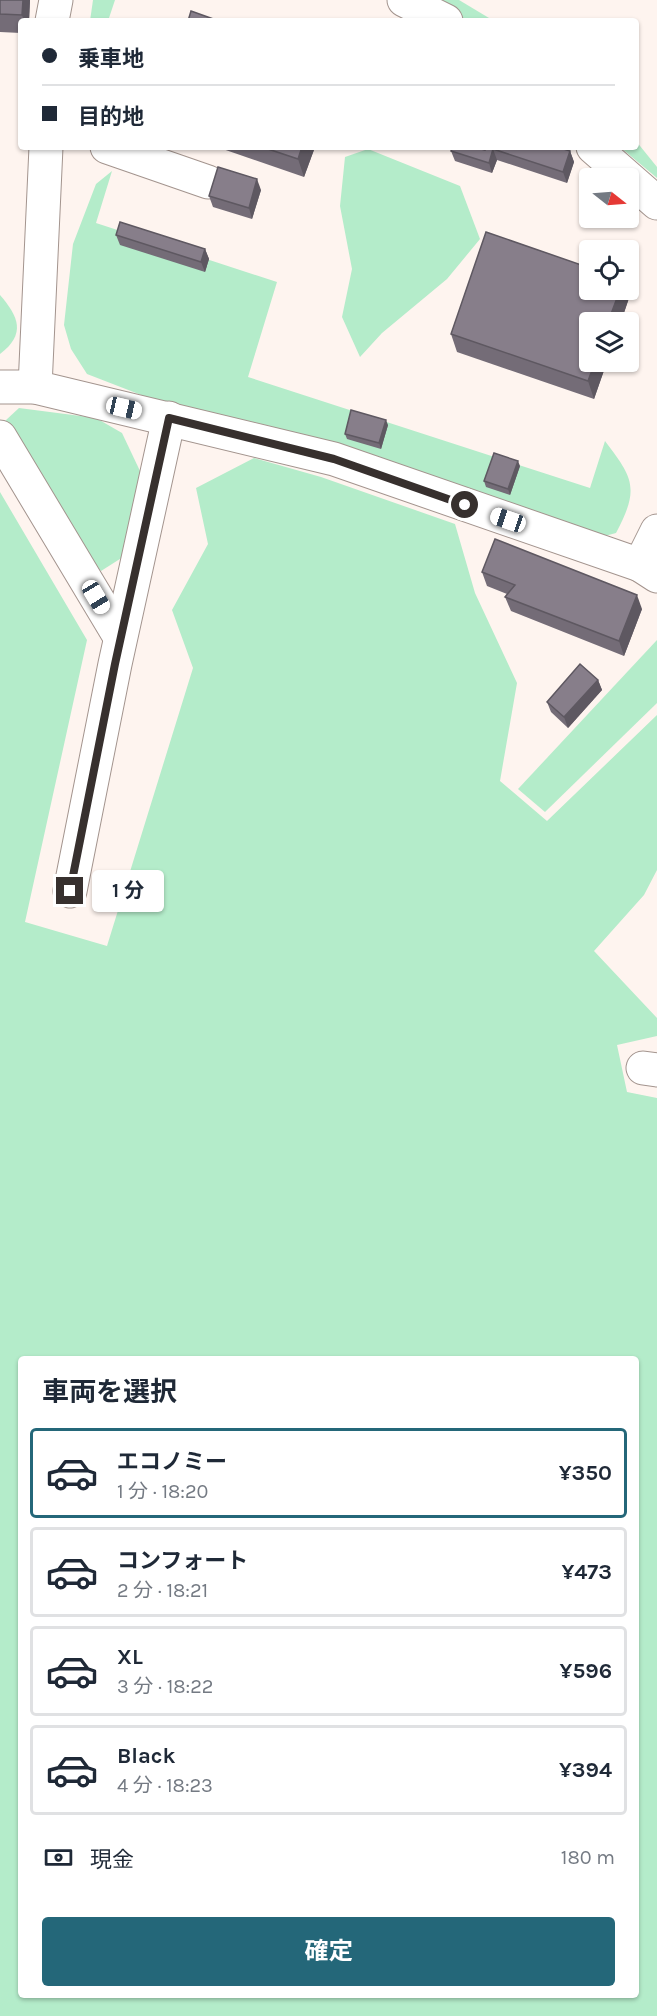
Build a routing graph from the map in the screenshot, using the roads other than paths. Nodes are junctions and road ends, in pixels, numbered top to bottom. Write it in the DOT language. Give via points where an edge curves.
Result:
graph roads {
  1 [pos="57,0"];
  2 [pos="404,0"];
  3 [pos="53,18"];
  4 [pos="440,18"];
  5 [pos="46,150"];
  6 [pos="116,150"];
  7 [pos="596,150"];
  8 [pos="208,182"];
  9 [pos="657,202"];
  10 [pos="0,387"];
  11 [pos="35,387"];
  12 [pos="169,418"];
  13 [pos="0,437"];
  14 [pos="657,531"];
  15 [pos="648,570"];
  16 [pos="120,637"];
  17 [pos="70,891"];
  1 -- 3 [label="street"];
  2 -- 4 [label="street"];
  5 -- 11 [label="street"];
  6 -- 8 [label="street"];
  7 -- 9 [label="street"];
  10 -- 11 [label="street"];
  11 -- 12 [label="street"];
  12 -- 15 [label="street" via="334,459"];
  12 -- 16 [label="street"];
  13 -- 16 [label="street"];
  14 -- 15 [label="street"];
  16 -- 17 [label="street"];
}
